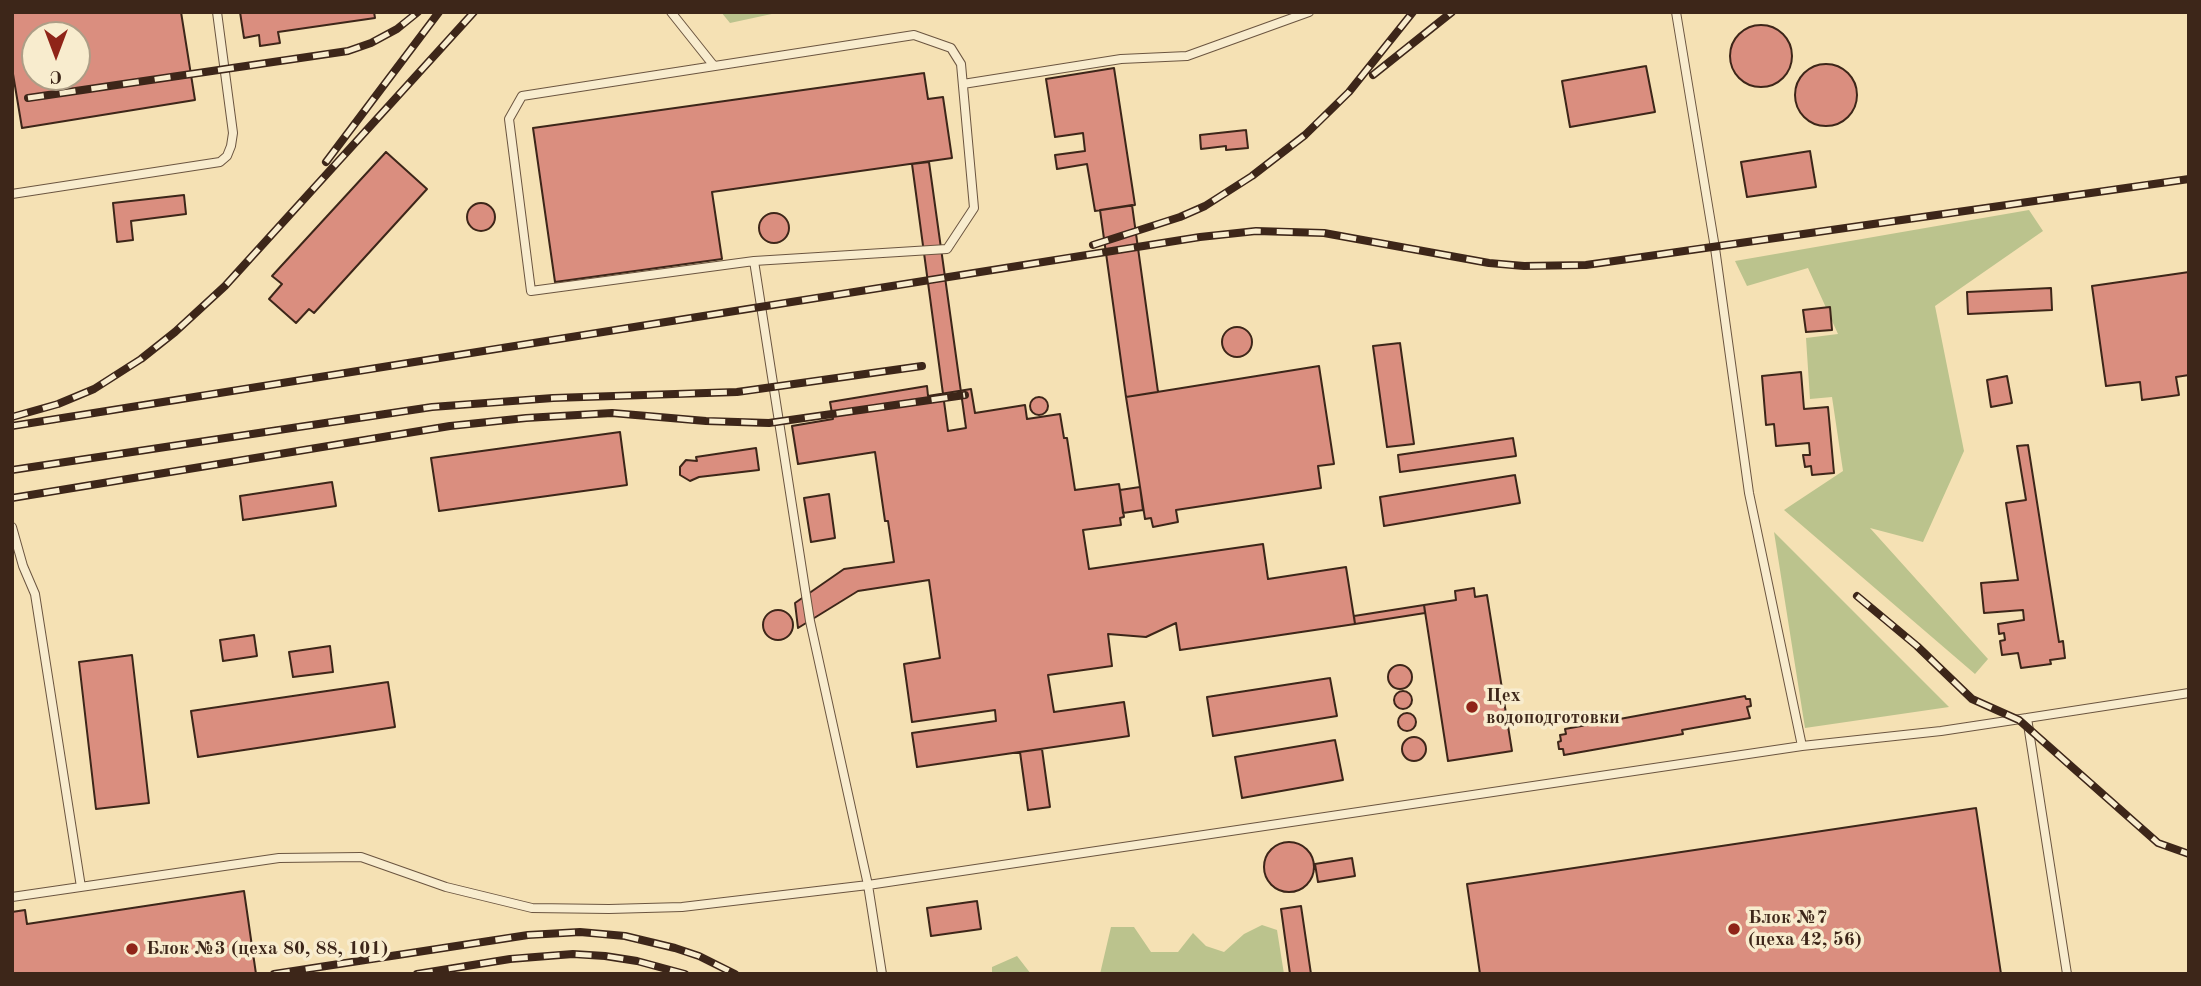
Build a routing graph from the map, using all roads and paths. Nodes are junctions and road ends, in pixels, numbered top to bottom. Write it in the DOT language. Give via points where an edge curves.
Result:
graph roads {
  1 [pos="217,12"];
  2 [pos="670,12"];
  3 [pos="1308,12"];
  4 [pos="1676,12"];
  5 [pos="714,66"];
  6 [pos="963,84"];
  7 [pos="12,194"];
  8 [pos="754,261"];
  9 [pos="12,527"];
  10 [pos="2189,693"];
  11 [pos="2027,719"];
  12 [pos="1802,746"];
  13 [pos="868,885"];
  14 [pos="81,887"];
  15 [pos="12,897"];
  16 [pos="882,974"];
  17 [pos="2067,974"];
  1 -- 7 [label="lane" via="233,133 227,156 220,162"];
  2 -- 5 [label="lane"];
  3 -- 6 [label="lane" via="1187,56 1121,59"];
  4 -- 12 [label="lane" via="1749,493"];
  5 -- 6 [label="lane" via="914,35 951,48 961,64"];
  5 -- 8 [label="lane" via="522,96 509,119 531,291"];
  6 -- 8 [label="lane" via="974,208 947,249"];
  8 -- 13 [label="lane" via="810,621"];
  9 -- 14 [label="lane" via="35,594"];
  10 -- 11 [label="lane"];
  11 -- 12 [label="lane"];
  11 -- 17 [label="lane"];
  12 -- 13 [label="lane"];
  13 -- 14 [label="lane" via="682,907 532,908 446,887 361,857 279,858"];
  13 -- 16 [label="lane"];
  14 -- 15 [label="lane"];
}
